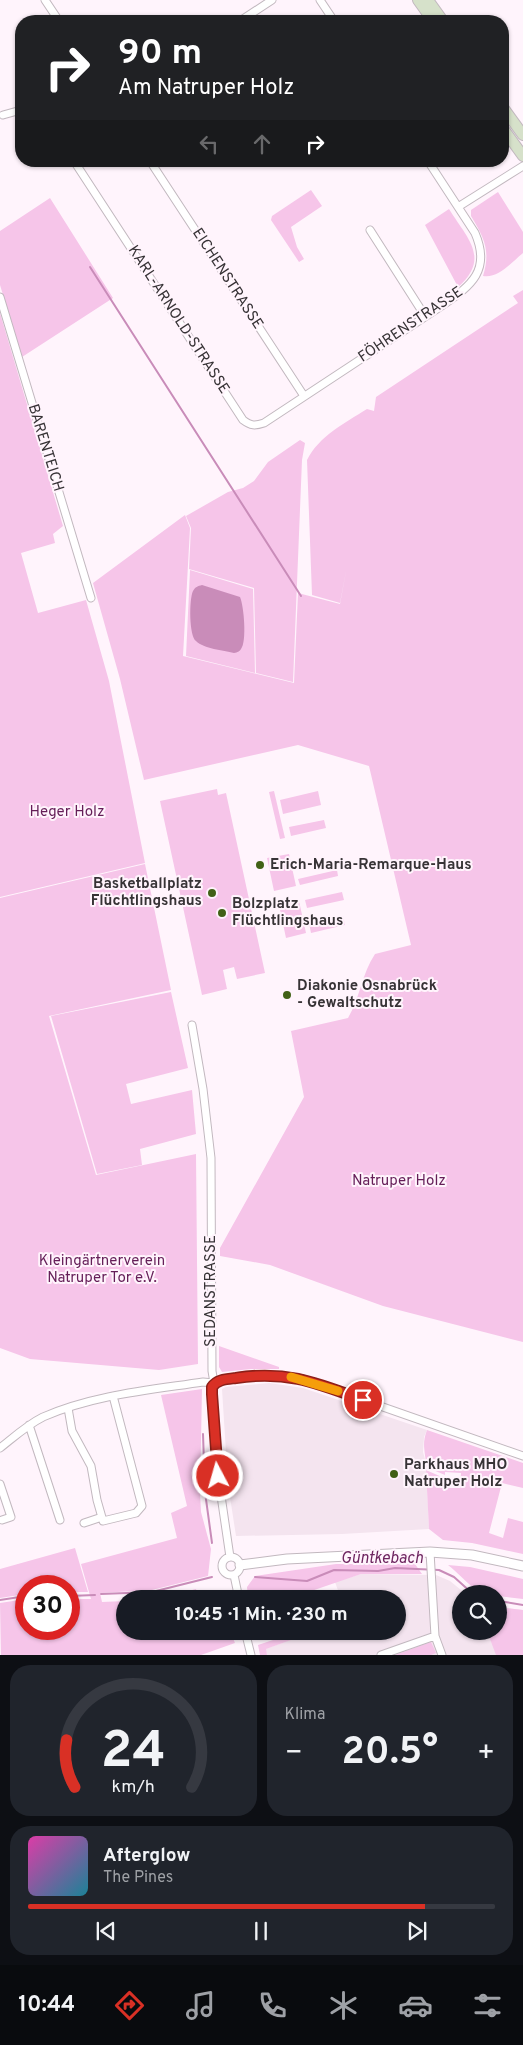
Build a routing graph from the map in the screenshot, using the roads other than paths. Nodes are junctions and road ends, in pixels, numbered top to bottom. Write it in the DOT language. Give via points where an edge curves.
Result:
graph roads {
  1 [pos="45,0"];
  2 [pos="272,0"];
  3 [pos="320,0"];
  4 [pos="418,0"];
  5 [pos="428,0"];
  6 [pos="55,15"];
  7 [pos="249,15"];
  8 [pos="330,15"];
  9 [pos="429,15"];
  10 [pos="439,15"];
  11 [pos="15,112"];
  12 [pos="3,115"];
  13 [pos="509,116"];
  14 [pos="523,135"];
  15 [pos="509,137"];
  16 [pos="523,156"];
  17 [pos="523,166"];
  18 [pos="78,167"];
  19 [pos="154,167"];
  20 [pos="432,167"];
  21 [pos="458,207"];
  22 [pos="370,230"];
  23 [pos="0,297"];
  24 [pos="425,316"];
  25 [pos="304,396"];
  26 [pos="91,598"];
  27 [pos="192,1025"];
  28 [pos="214,1383"];
  29 [pos="113,1396"];
  30 [pos="68,1408"];
  31 [pos="29,1426"];
  32 [pos="0,1448"];
  33 [pos="523,1456"];
  34 [pos="0,1484"];
  35 [pos="102,1516"];
  36 [pos="2,1520"];
  37 [pos="60,1520"];
  38 [pos="84,1523"];
  39 [pos="430,1552"];
  40 [pos="230,1557"];
  41 [pos="240,1565"];
  42 [pos="523,1566"];
  43 [pos="234,1575"];
  44 [pos="236,1590"];
  45 [pos="435,1636"];
  46 [pos="247,1640"];
  47 [pos="251,1655"];
  48 [pos="381,1655"];
  49 [pos="442,1655"];
  1 -- 6 [label="street"];
  2 -- 7 [label="street"];
  3 -- 8 [label="street"];
  4 -- 9 [label="main road"];
  5 -- 10 [label="main road"];
  11 -- 12 [label="street"];
  13 -- 14 [label="main road"];
  15 -- 16 [label="main road"];
  17 -- 21 [label="street"];
  18 -- 25 [label="street, KARL-ARNOLD-STRASSE" via="243,420 257,426"];
  19 -- 25 [label="street, EICHENSTRASSE"];
  20 -- 21 [label="street, FÖHRENSTRASSE"];
  21 -- 24 [label="street, FÖHRENSTRASSE" via="480,244 478,273 467,287"];
  22 -- 24 [label="street"];
  23 -- 26 [label="street, BARENTEICH"];
  24 -- 25 [label="street, FÖHRENSTRASSE"];
  27 -- 28 [label="street, SEDANSTRASSE" via="211,1158"];
  28 -- 29 [label="street"];
  28 -- 33 [label="street" via="269,1375 303,1379"];
  28 -- 40 [label="street, SEDANSTRASSE" via="216,1449"];
  29 -- 30 [label="street"];
  29 -- 35 [label="street" via="142,1506 136,1512 103,1522"];
  30 -- 31 [label="street"];
  30 -- 35 [label="street" via="72,1431 91,1466"];
  31 -- 32 [label="street"];
  31 -- 37 [label="street"];
  34 -- 36 [label="street" via="11,1517"];
  35 -- 38 [label="street"];
  39 -- 41 [label="street" via="286,1559"];
  39 -- 42 [label="street" via="472,1555"];
  39 -- 45 [label="street"];
  40 -- 41 [label="street" via="237,1558"];
  40 -- 43 [label="street, SEDANSTRASSE" via="223,1561 222,1568 226,1574"];
  41 -- 43 [label="street" via="240,1570"];
  43 -- 44 [label="street, SEDANSTRASSE"];
  45 -- 48 [label="street"];
  45 -- 49 [label="street"];
  46 -- 47 [label="street"];
}
